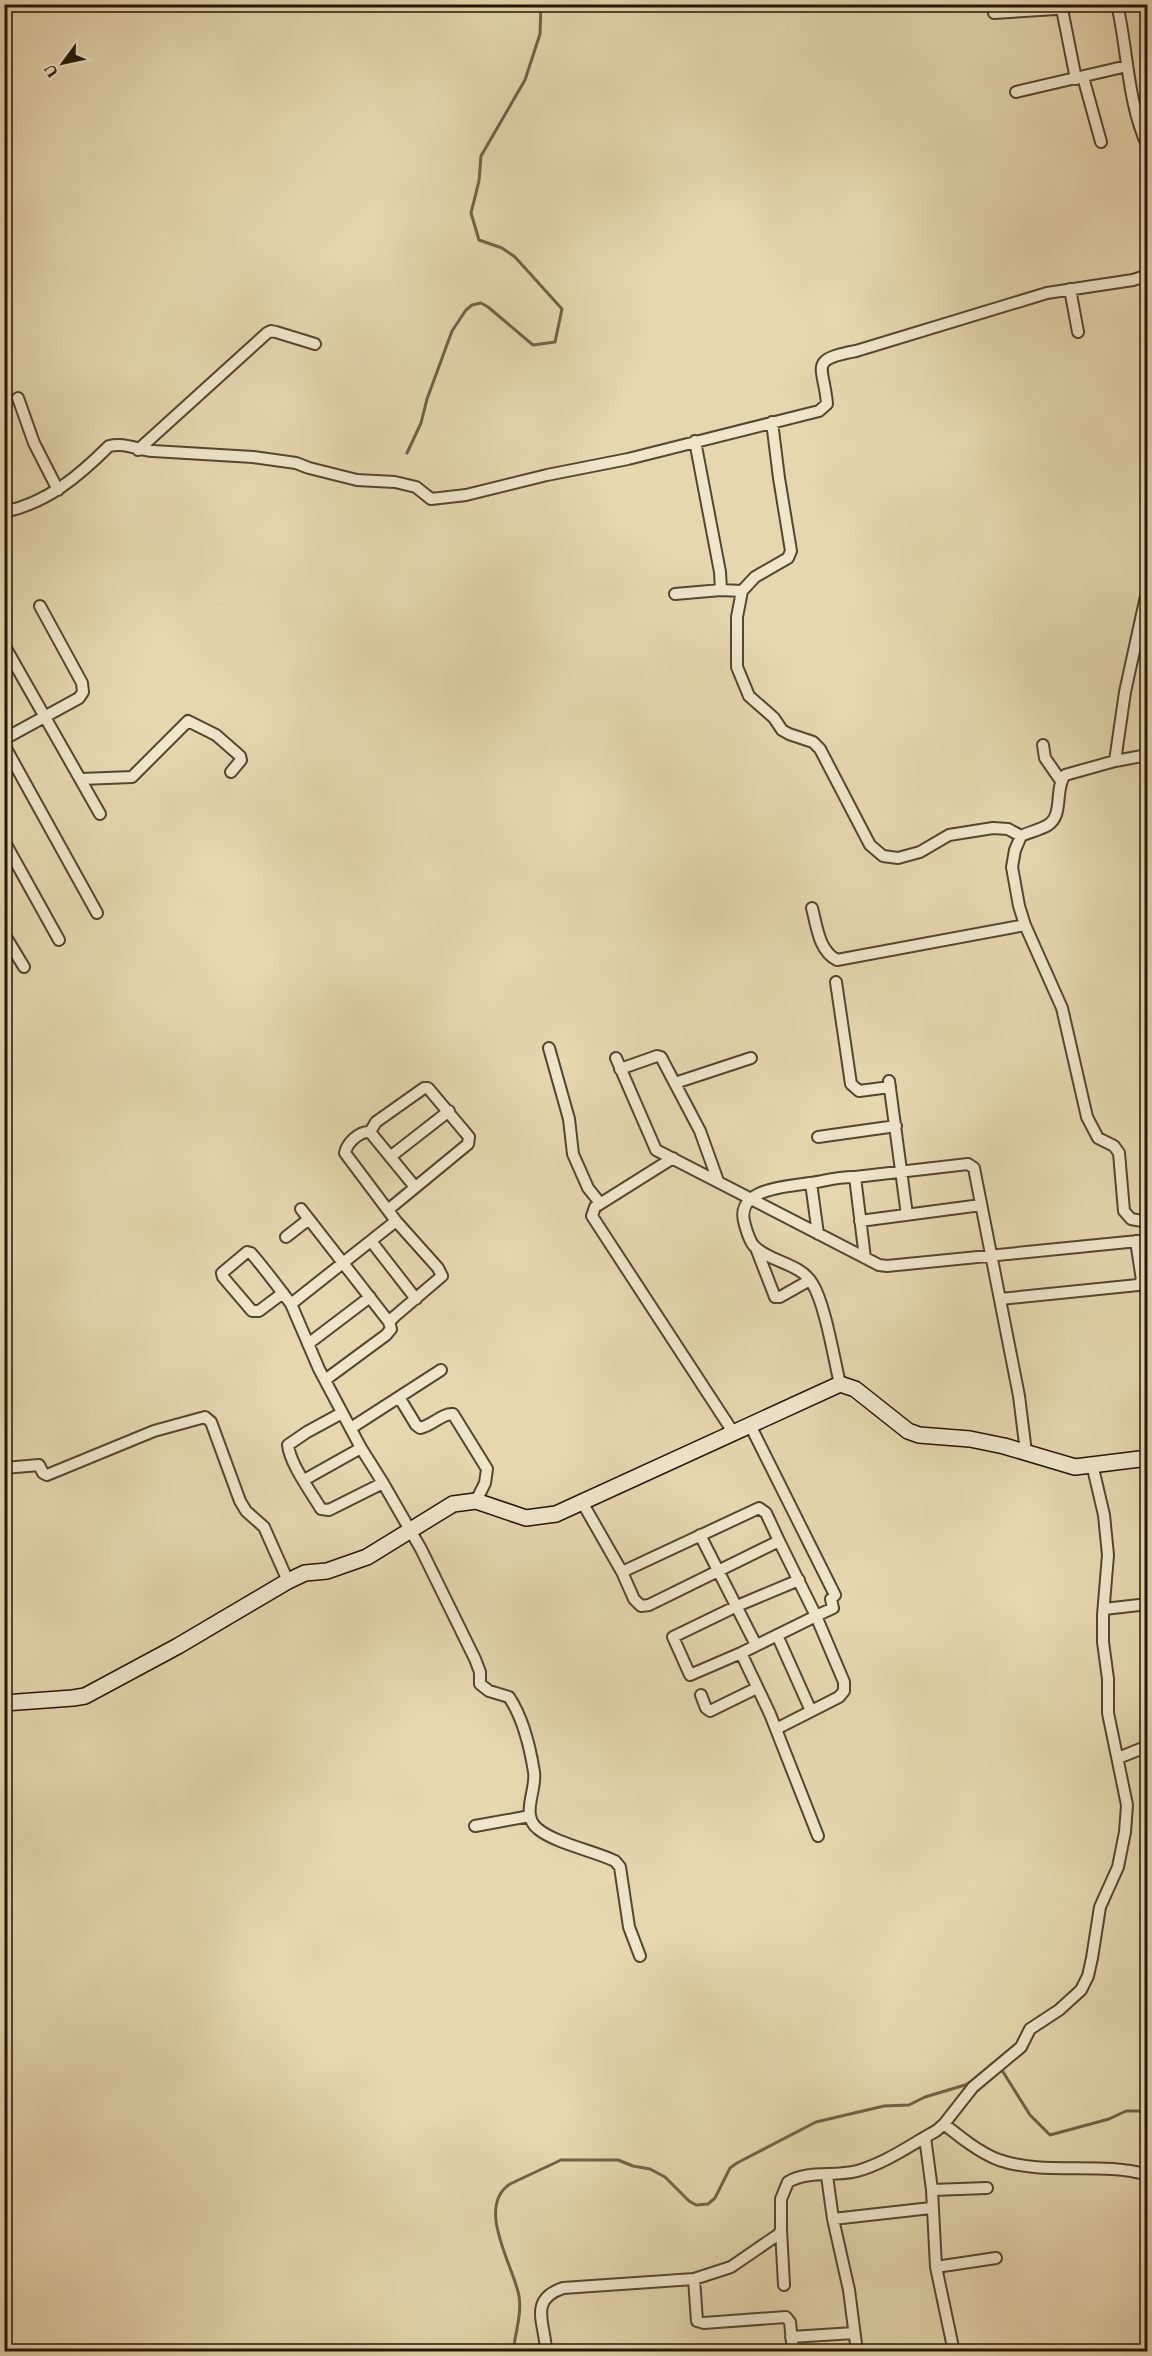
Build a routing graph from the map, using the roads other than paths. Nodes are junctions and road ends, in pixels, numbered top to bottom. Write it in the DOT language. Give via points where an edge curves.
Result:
graph roads {
  1 [pos="1117,4"];
  2 [pos="1056,7"];
  3 [pos="994,13"];
  4 [pos="1127,66"];
  5 [pos="1079,78"];
  6 [pos="1016,92"];
  7 [pos="1101,142"];
  8 [pos="1148,147"];
  9 [pos="1148,274"];
  10 [pos="1070,289"];
  11 [pos="1078,332"];
  12 [pos="315,344"];
  13 [pos="18,398"];
  14 [pos="772,422"];
  15 [pos="695,441"];
  16 [pos="138,450"];
  17 [pos="58,490"];
  18 [pos="4,512"];
  19 [pos="1148,587"];
  20 [pos="721,590"];
  21 [pos="742,591"];
  22 [pos="675,594"];
  23 [pos="40,606"];
  24 [pos="4,645"];
  25 [pos="44,717"];
  26 [pos="4,739"];
  27 [pos="4,745"];
  28 [pos="1043,745"];
  29 [pos="1148,755"];
  30 [pos="1115,761"];
  31 [pos="231,772"];
  32 [pos="81,779"];
  33 [pos="1061,780"];
  34 [pos="100,814"];
  35 [pos="1021,836"];
  36 [pos="4,841"];
  37 [pos="812,908"];
  38 [pos="97,913"];
  39 [pos="1025,925"];
  40 [pos="4,934"];
  41 [pos="59,940"];
  42 [pos="24,967"];
  43 [pos="836,982"];
  44 [pos="549,1048"];
  45 [pos="751,1058"];
  46 [pos="675,1083"];
  47 [pos="449,1111"];
  48 [pos="896,1126"];
  49 [pos="370,1132"];
  50 [pos="818,1137"];
  51 [pos="390,1157"];
  52 [pos="673,1158"];
  53 [pos="900,1172"];
  54 [pos="855,1177"];
  55 [pos="718,1181"];
  56 [pos="811,1183"];
  57 [pos="415,1187"];
  58 [pos="751,1199"];
  59 [pos="600,1203"];
  60 [pos="981,1205"];
  61 [pos="301,1209"];
  62 [pos="388,1209"];
  63 [pos="907,1215"];
  64 [pos="309,1219"];
  65 [pos="396,1221"];
  66 [pos="860,1221"];
  67 [pos="1148,1222"];
  68 [pos="818,1234"];
  69 [pos="286,1237"];
  70 [pos="1142,1240"];
  71 [pos="371,1241"];
  72 [pos="756,1248"];
  73 [pos="992,1257"];
  74 [pos="866,1258"];
  75 [pos="344,1263"];
  76 [pos="810,1280"];
  77 [pos="283,1293"];
  78 [pos="370,1297"];
  79 [pos="416,1299"];
  80 [pos="1000,1299"];
  81 [pos="291,1304"];
  82 [pos="389,1322"];
  83 [pos="308,1344"];
  84 [pos="441,1370"];
  85 [pos="325,1380"];
  86 [pos="840,1384"];
  87 [pos="399,1397"];
  88 [pos="342,1413"];
  89 [pos="750,1425"];
  90 [pos="351,1428"];
  91 [pos="733,1432"];
  92 [pos="361,1448"];
  93 [pos="1026,1452"];
  94 [pos="1148,1458"];
  95 [pos="1092,1464"];
  96 [pos="4,1468"];
  97 [pos="304,1480"];
  98 [pos="383,1483"];
  99 [pos="476,1501"];
  100 [pos="582,1502"];
  101 [pos="411,1531"];
  102 [pos="700,1535"];
  103 [pos="778,1541"];
  104 [pos="717,1571"];
  105 [pos="622,1572"];
  106 [pos="799,1580"];
  107 [pos="288,1581"];
  108 [pos="1148,1604"];
  109 [pos="737,1606"];
  110 [pos="1104,1609"];
  111 [pos="816,1616"];
  112 [pos="777,1635"];
  113 [pos="756,1645"];
  114 [pos="741,1653"];
  115 [pos="757,1688"];
  116 [pos="700,1695"];
  117 [pos="4,1703"];
  118 [pos="811,1711"];
  119 [pos="776,1729"];
  120 [pos="1148,1746"];
  121 [pos="1118,1758"];
  122 [pos="530,1816"];
  123 [pos="475,1826"];
  124 [pos="818,1836"];
  125 [pos="640,1956"];
  126 [pos="944,2124"];
  127 [pos="925,2137"];
  128 [pos="1148,2175"];
  129 [pos="827,2176"];
  130 [pos="987,2188"];
  131 [pos="932,2190"];
  132 [pos="931,2208"];
  133 [pos="834,2219"];
  134 [pos="781,2230"];
  135 [pos="996,2258"];
  136 [pos="936,2267"];
  137 [pos="694,2279"];
  138 [pos="784,2285"];
  139 [pos="854,2332"];
  140 [pos="791,2337"];
  141 [pos="546,2352"];
  142 [pos="793,2352"];
  143 [pos="857,2352"];
  144 [pos="954,2352"];
  1 -- 4 [label="street"];
  2 -- 3 [label="street"];
  2 -- 5 [label="street" via="1062,9"];
  4 -- 5 [label="street"];
  4 -- 8 [label="street"];
  5 -- 6 [label="street"];
  5 -- 7 [label="street"];
  9 -- 10 [label="street" via="1133,280"];
  10 -- 11 [label="street"];
  10 -- 14 [label="street" via="829,357 821,369 827,401 824,408"];
  12 -- 16 [label="street" via="267,333"];
  13 -- 17 [label="street" via="34,443"];
  14 -- 15 [label="street"];
  14 -- 21 [label="street" via="791,552"];
  15 -- 16 [label="street" via="440,499 431,499 416,487 357,480 296,463"];
  15 -- 20 [label="street"];
  16 -- 17 [label="street" via="119,443 109,446"];
  17 -- 18 [label="street"];
  19 -- 30 [label="street" via="1125,692"];
  20 -- 21 [label="street"];
  20 -- 22 [label="street"];
  21 -- 35 [label="street" via="737,617 737,667 744,687 782,730 813,742 820,749 873,849 883,856 905,856 949,835 993,828"];
  23 -- 25 [label="street" via="83,689 79,698"];
  24 -- 25 [label="street"];
  25 -- 26 [label="street"];
  25 -- 32 [label="street"];
  27 -- 38 [label="street"];
  28 -- 33 [label="street" via="1045,758"];
  29 -- 30 [label="street"];
  30 -- 33 [label="street" via="1070,772"];
  31 -- 32 [label="street" via="240,756 216,735 188,721 132,777"];
  32 -- 34 [label="street"];
  33 -- 35 [label="street" via="1054,820"];
  35 -- 39 [label="street" via="1012,867"];
  36 -- 41 [label="street"];
  37 -- 39 [label="street" via="822,945 837,960"];
  39 -- 67 [label="street" via="1062,1008 1087,1117 1098,1138 1119,1153 1124,1211 1131,1219"];
  40 -- 42 [label="street"];
  43 -- 48 [label="street" via="851,1084 858,1090 890,1084"];
  44 -- 59 [label="street" via="573,1154 588,1188"];
  45 -- 46 [label="street"];
  46 -- 52 [label="street" via="659,1056 618,1064 654,1147"];
  46 -- 55 [label="street" via="700,1131"];
  47 -- 49 [label="street" via="432,1090 424,1088 376,1122"];
  47 -- 51 [label="street"];
  47 -- 57 [label="street" via="469,1142"];
  48 -- 50 [label="street"];
  48 -- 53 [label="street"];
  49 -- 51 [label="street"];
  49 -- 62 [label="street" via="352,1141 345,1153"];
  51 -- 57 [label="street"];
  52 -- 55 [label="street"];
  52 -- 59 [label="street"];
  53 -- 54 [label="street"];
  53 -- 60 [label="street" via="968,1164 975,1170"];
  53 -- 63 [label="street"];
  54 -- 56 [label="street"];
  54 -- 66 [label="street"];
  55 -- 58 [label="street"];
  56 -- 58 [label="street" via="769,1189"];
  56 -- 68 [label="street"];
  57 -- 62 [label="street"];
  58 -- 68 [label="street"];
  58 -- 72 [label="street" via="742,1217"];
  59 -- 91 [label="street" via="592,1212 600,1228"];
  60 -- 63 [label="street"];
  60 -- 73 [label="street"];
  61 -- 64 [label="street"];
  62 -- 65 [label="street"];
  63 -- 66 [label="street"];
  64 -- 69 [label="street"];
  64 -- 75 [label="street"];
  65 -- 71 [label="street"];
  65 -- 79 [label="street" via="442,1276"];
  66 -- 74 [label="street"];
  68 -- 74 [label="street"];
  70 -- 73 [label="street"];
  70 -- 80 [label="street" via="1139,1284"];
  71 -- 75 [label="street"];
  71 -- 79 [label="street"];
  72 -- 76 [label="street"];
  72 -- 76 [label="street" via="775,1297"];
  73 -- 74 [label="street" via="887,1266"];
  73 -- 80 [label="street"];
  75 -- 78 [label="street"];
  75 -- 81 [label="street"];
  76 -- 86 [label="street" via="821,1306"];
  77 -- 77 [label="street" via="249,1252 222,1273 252,1311 259,1311"];
  77 -- 81 [label="street"];
  78 -- 82 [label="street"];
  78 -- 83 [label="street"];
  79 -- 82 [label="street"];
  80 -- 93 [label="street"];
  81 -- 83 [label="street"];
  82 -- 85 [label="street" via="391,1329 386,1335"];
  83 -- 85 [label="street"];
  84 -- 87 [label="street"];
  85 -- 88 [label="street"];
  86 -- 89 [label="street"];
  86 -- 93 [label="street" via="855,1389 908,1431"];
  87 -- 90 [label="street"];
  87 -- 99 [label="street" via="420,1428 453,1414 487,1469"];
  88 -- 90 [label="street"];
  88 -- 97 [label="street" via="288,1445"];
  89 -- 91 [label="street"];
  89 -- 111 [label="street" via="835,1595 831,1599 833,1608"];
  90 -- 92 [label="street"];
  91 -- 100 [label="street"];
  92 -- 97 [label="street"];
  92 -- 98 [label="street"];
  93 -- 95 [label="street" via="1075,1467"];
  94 -- 95 [label="street"];
  95 -- 110 [label="street" via="1108,1555"];
  96 -- 107 [label="street" via="39,1465 47,1475 154,1431 205,1417 211,1422 240,1501 264,1527"];
  97 -- 98 [label="street" via="321,1509 326,1510"];
  98 -- 101 [label="street"];
  99 -- 100 [label="street" via="526,1518 556,1514"];
  99 -- 101 [label="street" via="453,1504"];
  100 -- 105 [label="street"];
  101 -- 107 [label="street" via="367,1557"];
  101 -- 122 [label="street" via="475,1659 480,1684 509,1697 518,1714 535,1773"];
  102 -- 103 [label="street" via="759,1508 766,1513"];
  102 -- 104 [label="street"];
  102 -- 105 [label="street"];
  103 -- 104 [label="street"];
  103 -- 106 [label="street"];
  104 -- 105 [label="street" via="646,1606 640,1606 634,1599"];
  104 -- 109 [label="street"];
  106 -- 109 [label="street"];
  106 -- 111 [label="street"];
  107 -- 117 [label="street" via="84,1696"];
  108 -- 110 [label="street"];
  109 -- 113 [label="street"];
  109 -- 114 [label="street" via="675,1635 673,1640 690,1675"];
  110 -- 121 [label="street" via="1108,1713"];
  111 -- 112 [label="street"];
  111 -- 118 [label="street" via="837,1663 844,1691"];
  112 -- 113 [label="street"];
  112 -- 118 [label="street"];
  113 -- 114 [label="street"];
  114 -- 115 [label="street"];
  115 -- 116 [label="street" via="710,1711"];
  115 -- 119 [label="street"];
  118 -- 119 [label="street"];
  119 -- 124 [label="street"];
  120 -- 121 [label="street"];
  121 -- 126 [label="street" via="1127,1805 1125,1832 1118,1867 1100,1906 1088,1976 1070,2001 1033,2026 1013,2055 974,2086"];
  122 -- 123 [label="street"];
  122 -- 125 [label="street" via="545,1833 615,1861 620,1867 629,1927"];
  126 -- 127 [label="street"];
  126 -- 128 [label="street" via="999,2160 1023,2166"];
  127 -- 129 [label="street" via="878,2164"];
  127 -- 131 [label="street"];
  129 -- 133 [label="street"];
  129 -- 134 [label="street" via="806,2175 788,2182 781,2199"];
  130 -- 131 [label="street"];
  131 -- 132 [label="street"];
  132 -- 133 [label="street"];
  132 -- 136 [label="street"];
  133 -- 139 [label="street"];
  134 -- 137 [label="street" via="731,2267"];
  134 -- 138 [label="street"];
  135 -- 136 [label="street"];
  136 -- 144 [label="street"];
  137 -- 140 [label="street" via="698,2323 786,2317"];
  137 -- 141 [label="street" via="556,2291 545,2298 541,2307"];
  139 -- 140 [label="street"];
  139 -- 143 [label="street"];
  140 -- 142 [label="street"];
}
